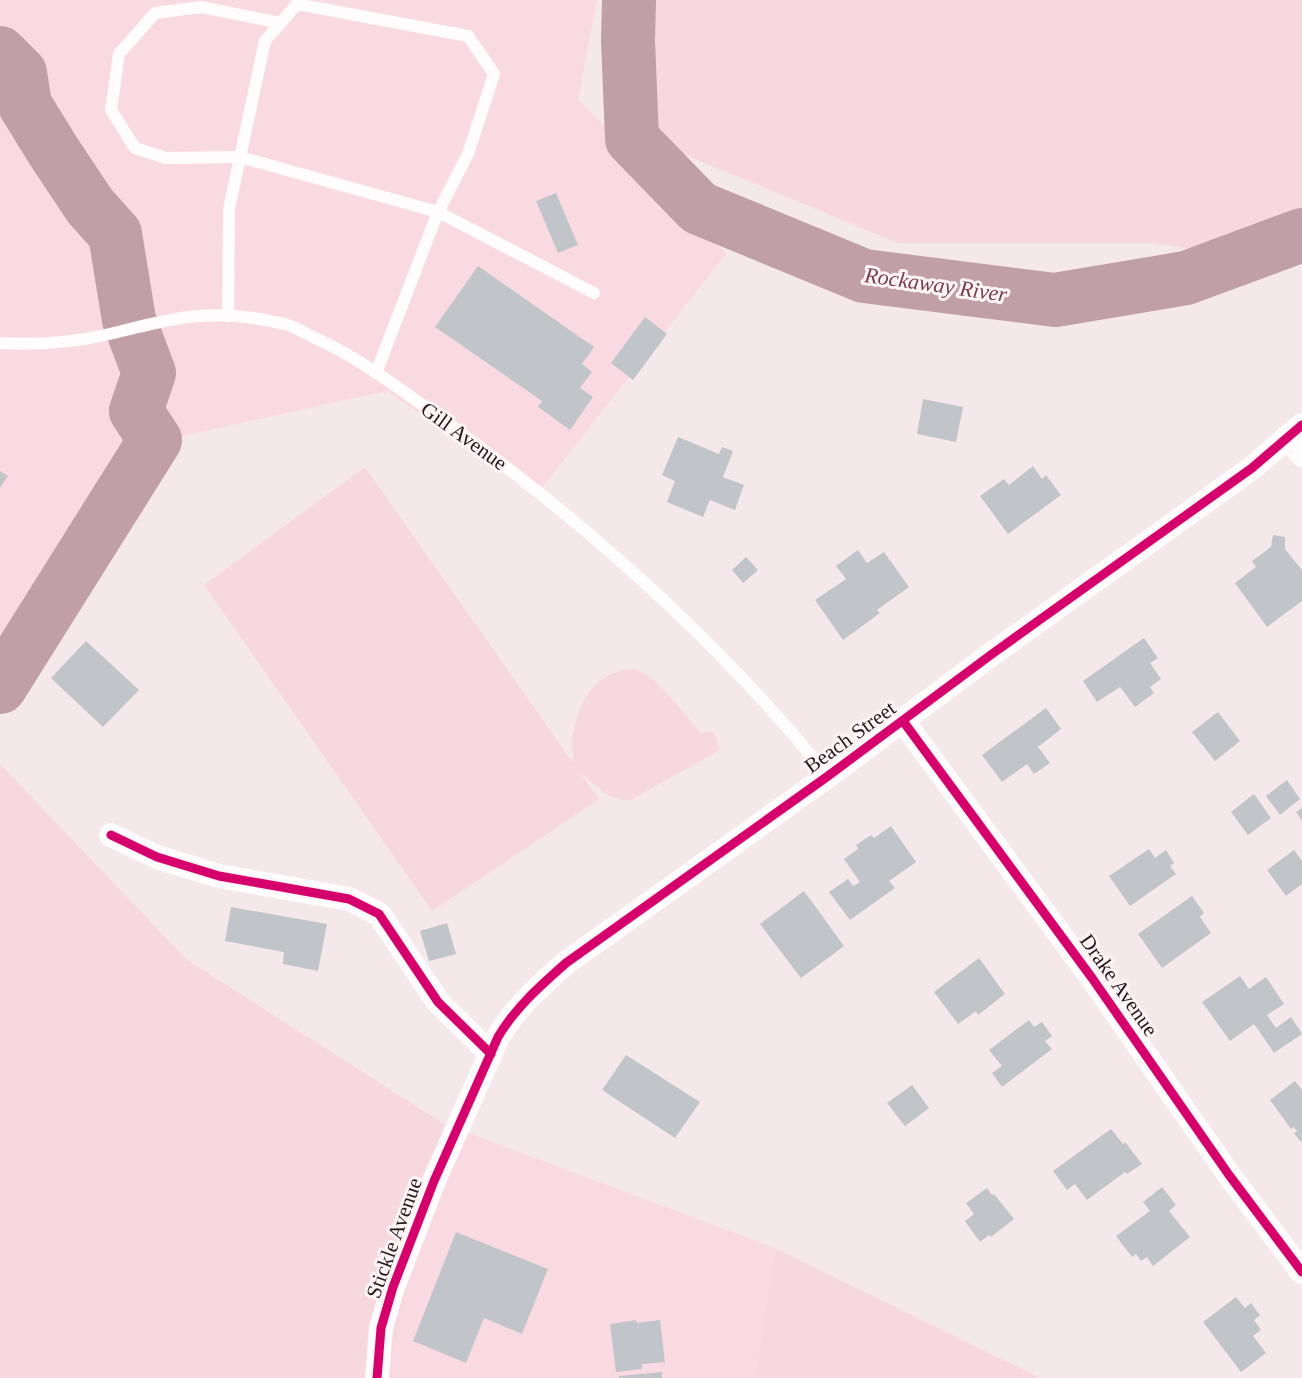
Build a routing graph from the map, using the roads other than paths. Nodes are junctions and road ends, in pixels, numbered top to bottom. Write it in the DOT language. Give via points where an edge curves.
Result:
graph roads {
  1 [pos="281,22"];
  2 [pos="240,157"];
  3 [pos="438,212"];
  4 [pos="594,293"];
  5 [pos="228,316"];
  6 [pos="0,343"];
  7 [pos="376,373"];
  8 [pos="1297,439"];
  9 [pos="903,721"];
  10 [pos="828,776"];
  11 [pos="111,835"];
  12 [pos="491,1054"];
  13 [pos="463,1116"];
  14 [pos="1302,1272"];
  15 [pos="377,1378"];
  1 -- 2 [label="lane" via="265,41"];
  1 -- 2 [label="lane" via="201,8 155,13 118,54 111,110 135,148 166,158"];
  1 -- 3 [label="lane" via="297,4 468,36 494,74 468,154"];
  2 -- 3 [label="lane"];
  2 -- 5 [label="lane" via="229,209"];
  3 -- 4 [label="lane"];
  3 -- 7 [label="lane"];
  5 -- 6 [label="lane, Gill Avenue" via="208,314 160,320 55,343"];
  5 -- 7 [label="lane, Gill Avenue" via="289,326 327,343"];
  7 -- 10 [label="lane, Gill Avenue" via="491,454 628,567 750,686"];
  8 -- 9 [label="street, Beach Street"];
  9 -- 10 [label="street, Beach Street"];
  9 -- 14 [label="street, Drake Avenue"];
  10 -- 12 [label="street, Beach Street" via="566,963 506,1023"];
  11 -- 12 [label="street" via="157,857 219,876 350,899 379,914 438,1002"];
  12 -- 13 [label="street, Beach Street"];
  13 -- 15 [label="street, Stickle Avenue" via="393,1287 381,1328"];
}
